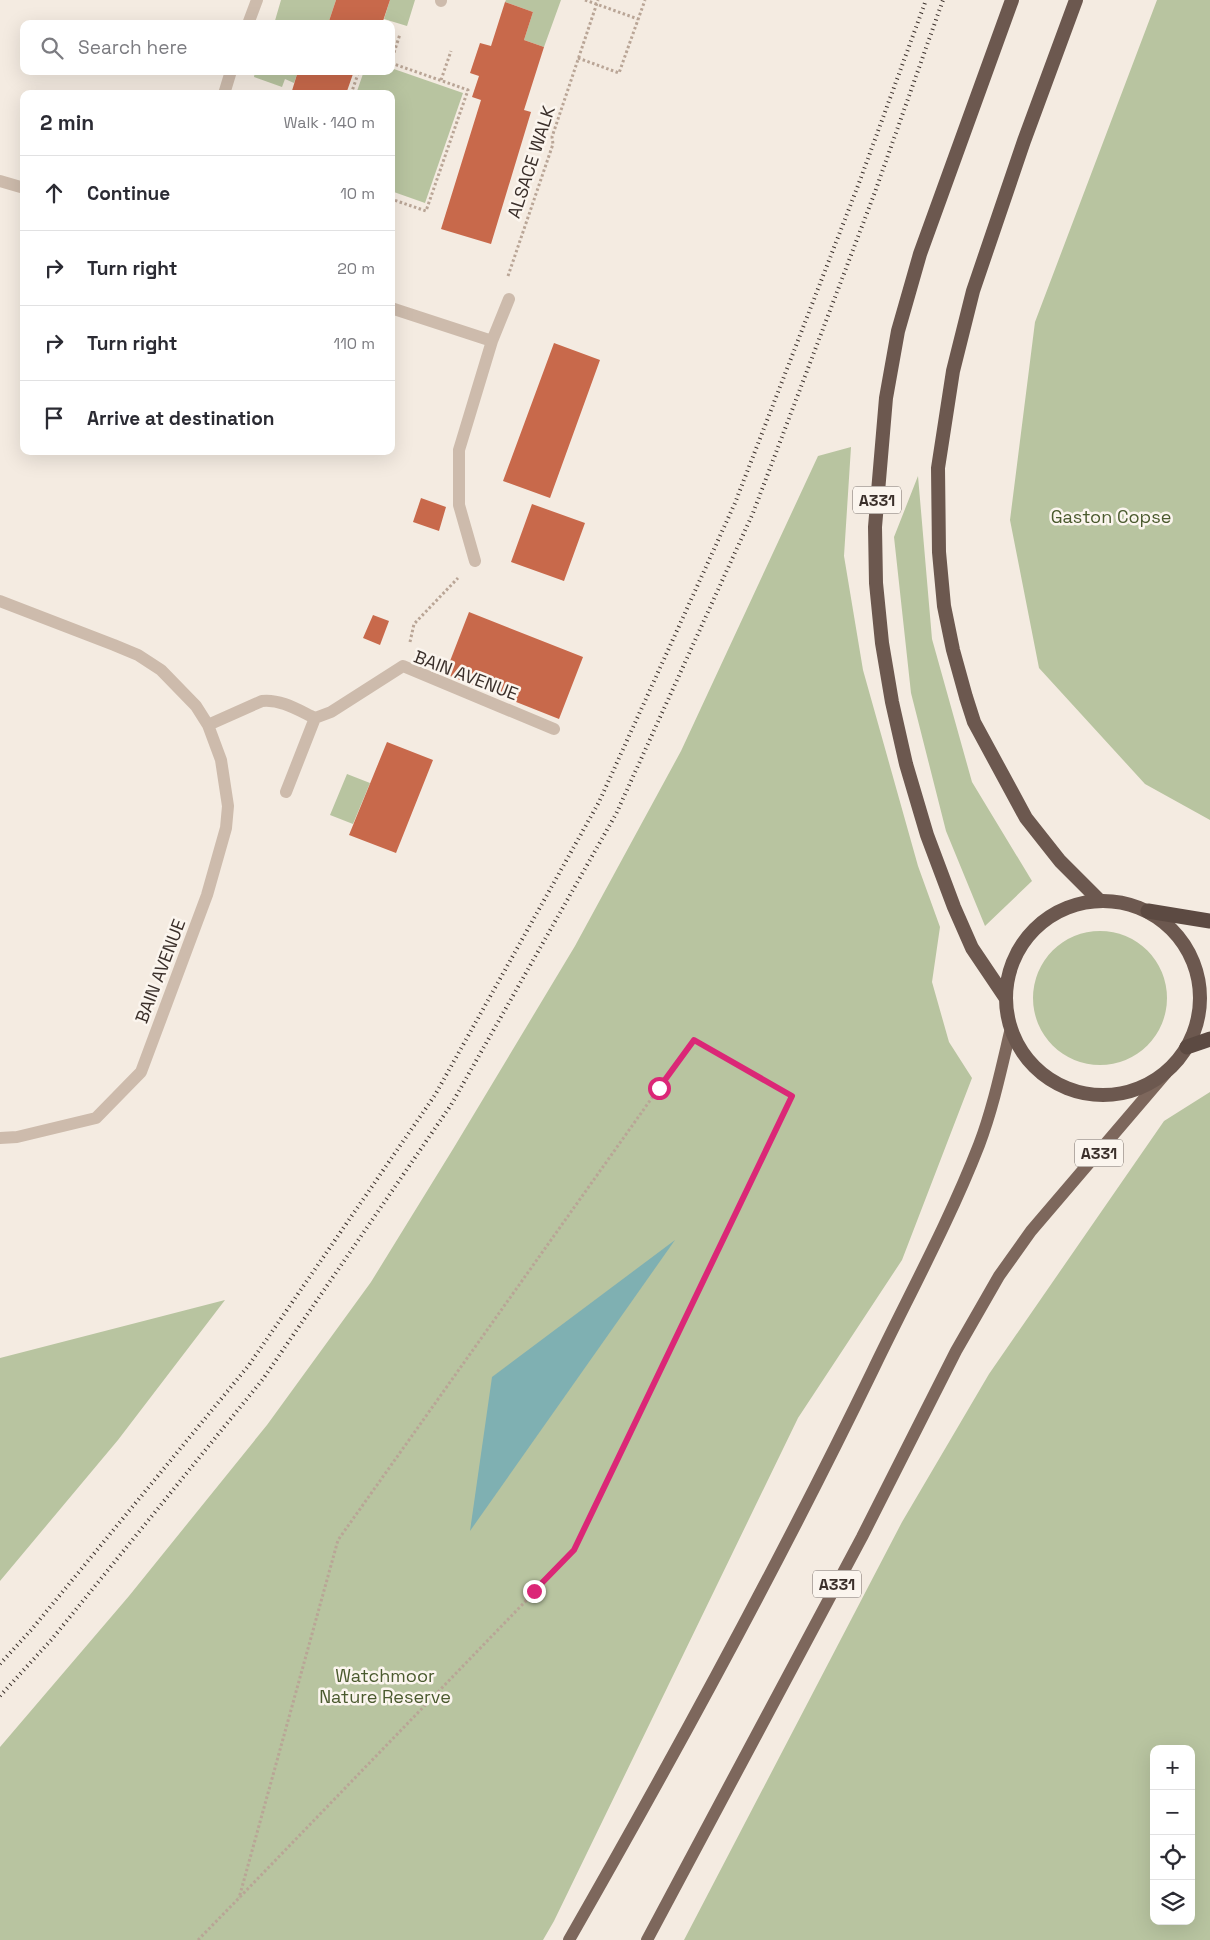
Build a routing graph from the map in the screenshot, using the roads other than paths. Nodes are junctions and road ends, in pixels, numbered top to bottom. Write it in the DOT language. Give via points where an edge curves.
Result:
graph roads {
  1 [pos="257,0"];
  2 [pos="1012,0"];
  3 [pos="1076,0"];
  4 [pos="250,20"];
  5 [pos="230,75"];
  6 [pos="225,90"];
  7 [pos="0,181"];
  8 [pos="20,187"];
  9 [pos="509,299"];
  10 [pos="395,309"];
  11 [pos="492,341"];
  12 [pos="474,561"];
  13 [pos="0,601"];
  14 [pos="315,718"];
  15 [pos="208,725"];
  16 [pos="554,729"];
  17 [pos="286,792"];
  18 [pos="1100,901"];
  19 [pos="1148,911"];
  20 [pos="1210,922"];
  21 [pos="1005,997"];
  22 [pos="1010,1032"];
  23 [pos="1210,1039"];
  24 [pos="1187,1047"];
  25 [pos="1166,1073"];
  26 [pos="0,1138"];
  27 [pos="569,1940"];
  28 [pos="647,1940"];
  1 -- 4 [label="street"];
  2 -- 21 [label="highway, A331" via="920,254 898,331 886,398 875,527 882,642 906,764 927,835 954,906 972,948"];
  3 -- 18 [label="highway" via="973,291 953,371 938,468 938,543 944,606 974,722 1026,818 1060,862"];
  5 -- 6 [label="street"];
  7 -- 8 [label="street"];
  9 -- 11 [label="street"];
  10 -- 11 [label="street"];
  11 -- 12 [label="street" via="459,450 459,505"];
  13 -- 15 [label="street, BAIN AVENUE" via="149,662 179,687"];
  14 -- 15 [label="street" via="269,700"];
  14 -- 16 [label="street, BAIN AVENUE" via="331,712 403,666"];
  14 -- 17 [label="street"];
  15 -- 26 [label="street, BAIN AVENUE" via="225,776 226,828 208,895 141,1072 96,1118"];
  18 -- 19 [label="highway"];
  18 -- 21 [label="highway" via="1076,904 1053,914 1033,929 1018,949 1008,972"];
  19 -- 20 [label="highway"];
  19 -- 24 [label="highway" via="1169,926 1185,947 1196,971 1200,997 1197,1023"];
  21 -- 22 [label="highway"];
  22 -- 25 [label="highway" via="1038,1072 1062,1087 1088,1095 1115,1095 1142,1088"];
  22 -- 27 [label="main road" via="980,1143 843,1432 675,1752"];
  23 -- 24 [label="highway"];
  24 -- 25 [label="highway"];
  25 -- 28 [label="main road, A331" via="1031,1232 999,1276 956,1351 862,1537"];
}
